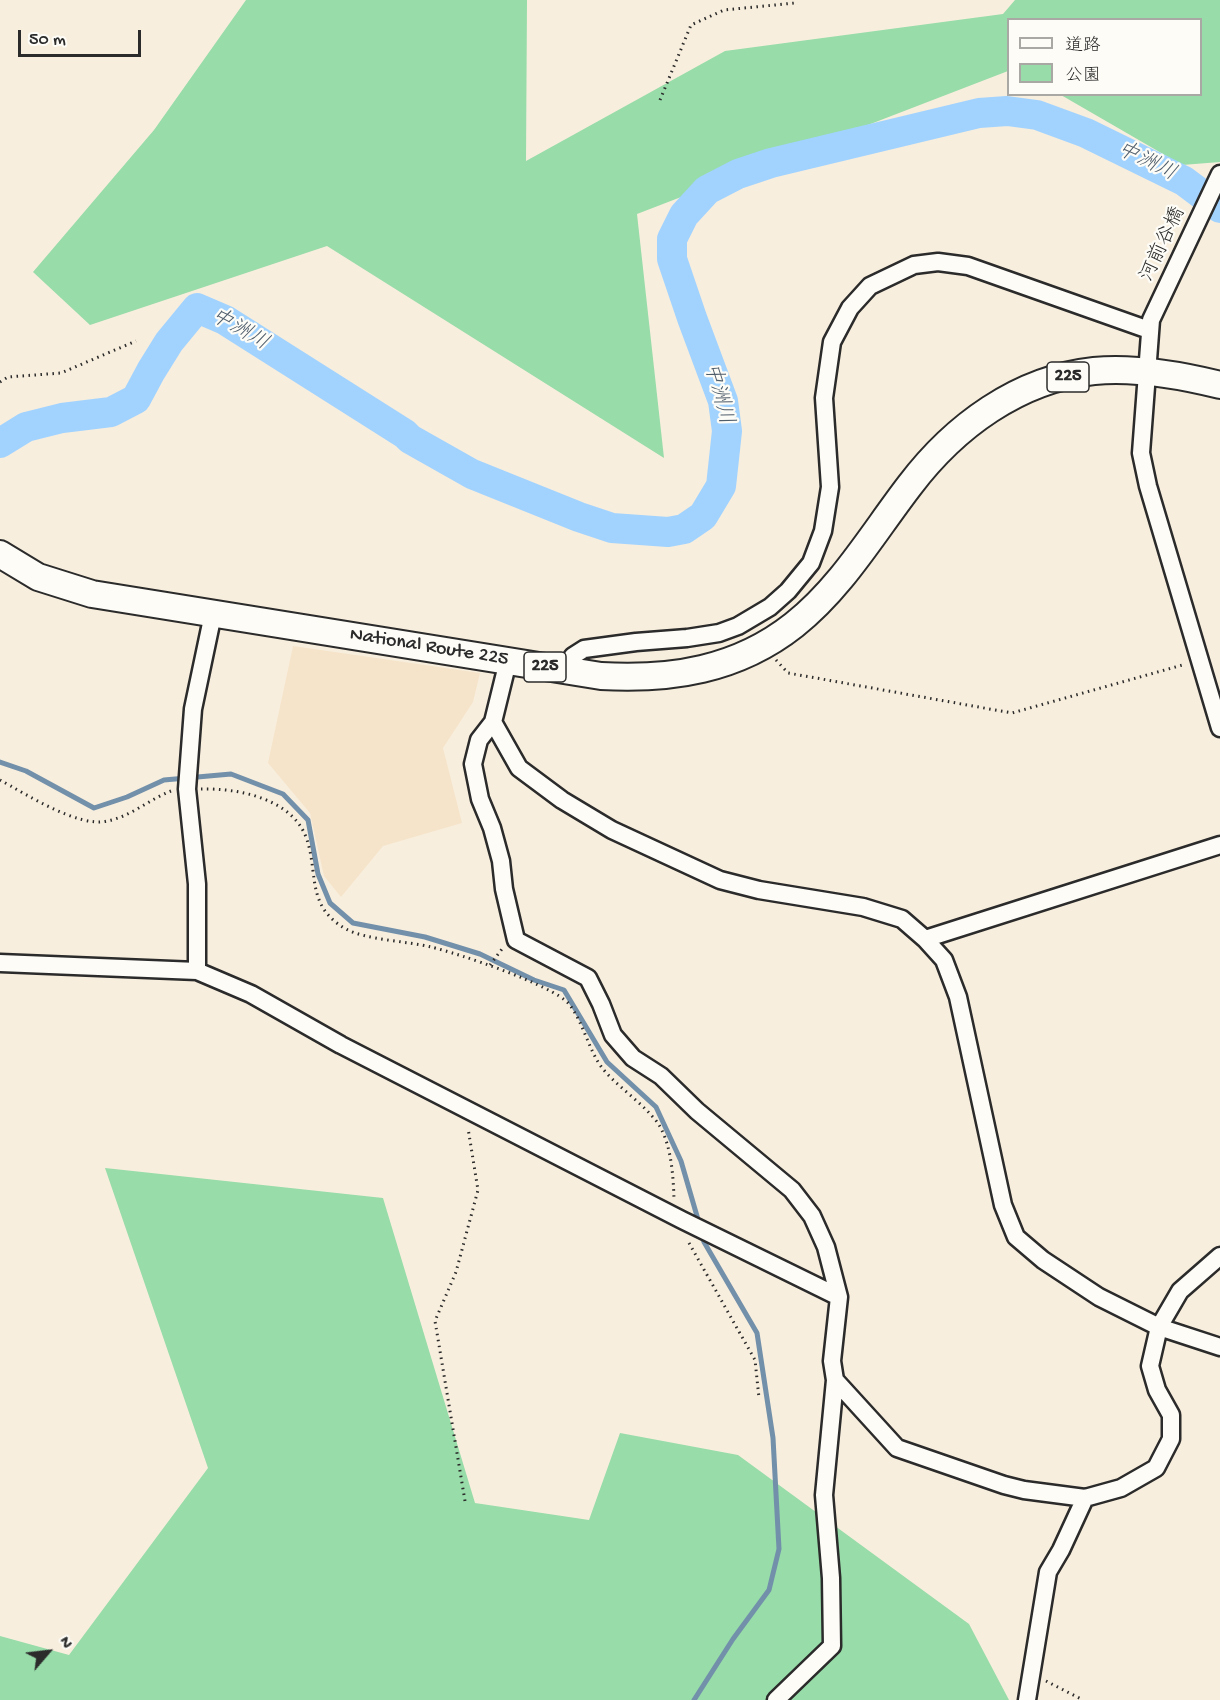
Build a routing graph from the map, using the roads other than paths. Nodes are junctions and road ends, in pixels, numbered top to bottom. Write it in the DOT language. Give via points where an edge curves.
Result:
graph roads {
  1 [pos="1220,174"];
  2 [pos="1149,330"];
  3 [pos="1146,372"];
  4 [pos="1220,385"];
  5 [pos="0,554"];
  6 [pos="213,614"];
  7 [pos="507,661"];
  8 [pos="563,670"];
  9 [pos="493,722"];
  10 [pos="1220,728"];
  11 [pos="1220,845"];
  12 [pos="926,939"];
  13 [pos="0,963"];
  14 [pos="197,971"];
  15 [pos="1220,1256"];
  16 [pos="839,1297"];
  17 [pos="1159,1327"];
  18 [pos="1220,1347"];
  19 [pos="836,1380"];
  20 [pos="1085,1498"];
  21 [pos="776,1700"];
  22 [pos="1028,1700"];
  1 -- 2 [label="street, 河前谷橋"];
  2 -- 3 [label="street, 河前谷橋"];
  2 -- 8 [label="street" via="968,266 938,262 914,265 870,286 850,308 832,342 824,398 830,487 824,531 811,563 770,607 738,626 687,638 584,649"];
  3 -- 4 [label="highway, National Route 225 / 225"];
  3 -- 8 [label="highway, National Route 225 / 225" via="1094,371 1069,376 995,405 944,445 820,601 794,625 763,645 708,668 662,676 601,676"];
  3 -- 10 [label="street, 河前谷橋" via="1141,453"];
  5 -- 6 [label="highway, National Route 225 / 225" via="38,577 92,594"];
  6 -- 7 [label="highway, National Route 225 / 225"];
  6 -- 14 [label="street" via="193,709 187,781 197,884"];
  7 -- 8 [label="highway, National Route 225 / 225"];
  7 -- 9 [label="street"];
  9 -- 12 [label="street" via="519,768 612,830 720,880 863,907 902,919"];
  9 -- 16 [label="street" via="478,740 473,764 501,861 516,940 588,978 613,1035 633,1058 661,1076 792,1190 812,1216 826,1247"];
  11 -- 12 [label="street"];
  12 -- 17 [label="street" via="944,960 958,997 1003,1204 1016,1237 1042,1260 1099,1297"];
  13 -- 14 [label="street"];
  14 -- 16 [label="street" via="251,994 341,1045"];
  15 -- 17 [label="street" via="1180,1292"];
  16 -- 19 [label="street" via="832,1361"];
  17 -- 18 [label="street"];
  17 -- 20 [label="street" via="1150,1366 1157,1390 1171,1415 1171,1439 1156,1468 1121,1488"];
  19 -- 20 [label="street" via="897,1448 1004,1485"];
  19 -- 21 [label="street" via="824,1495 832,1646"];
  20 -- 22 [label="street" via="1048,1572"];
}
